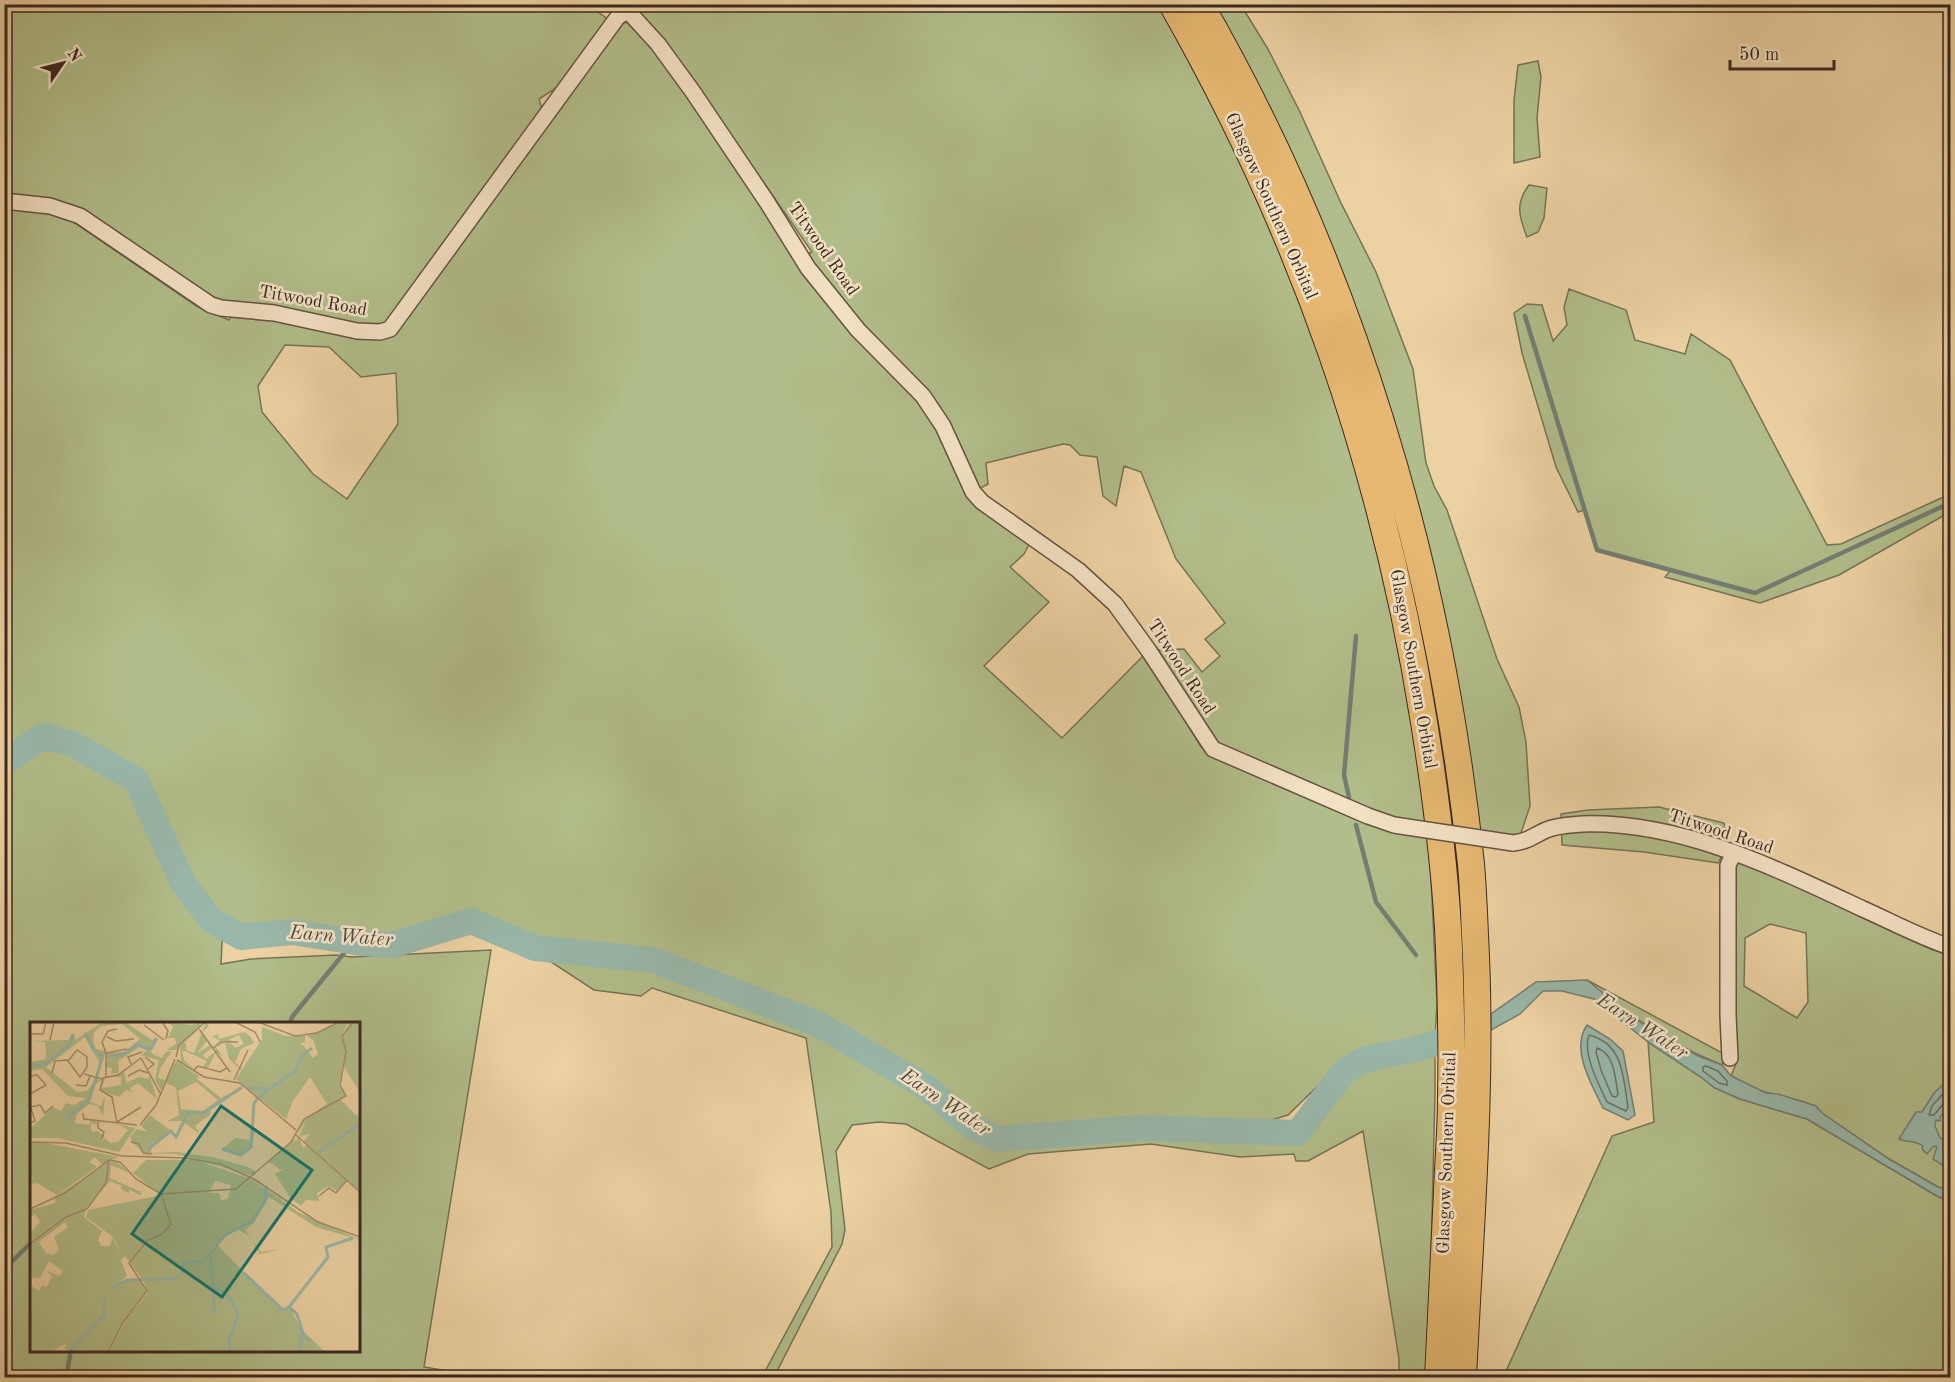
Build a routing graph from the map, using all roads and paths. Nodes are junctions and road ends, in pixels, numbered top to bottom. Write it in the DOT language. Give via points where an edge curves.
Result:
graph roads {
  1 [pos="1172,4"];
  2 [pos="1200,4"];
  3 [pos="627,7"];
  4 [pos="4,201"];
  5 [pos="1734,853"];
  6 [pos="1950,947"];
  7 [pos="1730,1058"];
  8 [pos="1438,1377"];
  9 [pos="1463,1377"];
  1 -- 8 [label="highway, Glasgow Southern Orbital" via="1234,120 1287,237 1329,344 1368,466 1414,656 1443,852 1449,949 1451,1102"];
  2 -- 9 [label="highway, Glasgow Southern Orbital" via="1254,106 1308,223 1361,363 1416,549 1445,680 1471,866 1477,978 1475,1178"];
  3 -- 4 [label="street, Titwood Road" via="390,328 380,332 211,305 80,216 50,206"];
  3 -- 5 [label="street, Titwood Road, bridge" via="693,92 807,268 858,330 923,396 943,426 973,492 1078,570 1114,604 1213,749 1394,825 1513,843 1559,826 1585,824 1682,836"];
  5 -- 6 [label="street, Titwood Road"];
  5 -- 7 [label="street" via="1728,865"];
}
